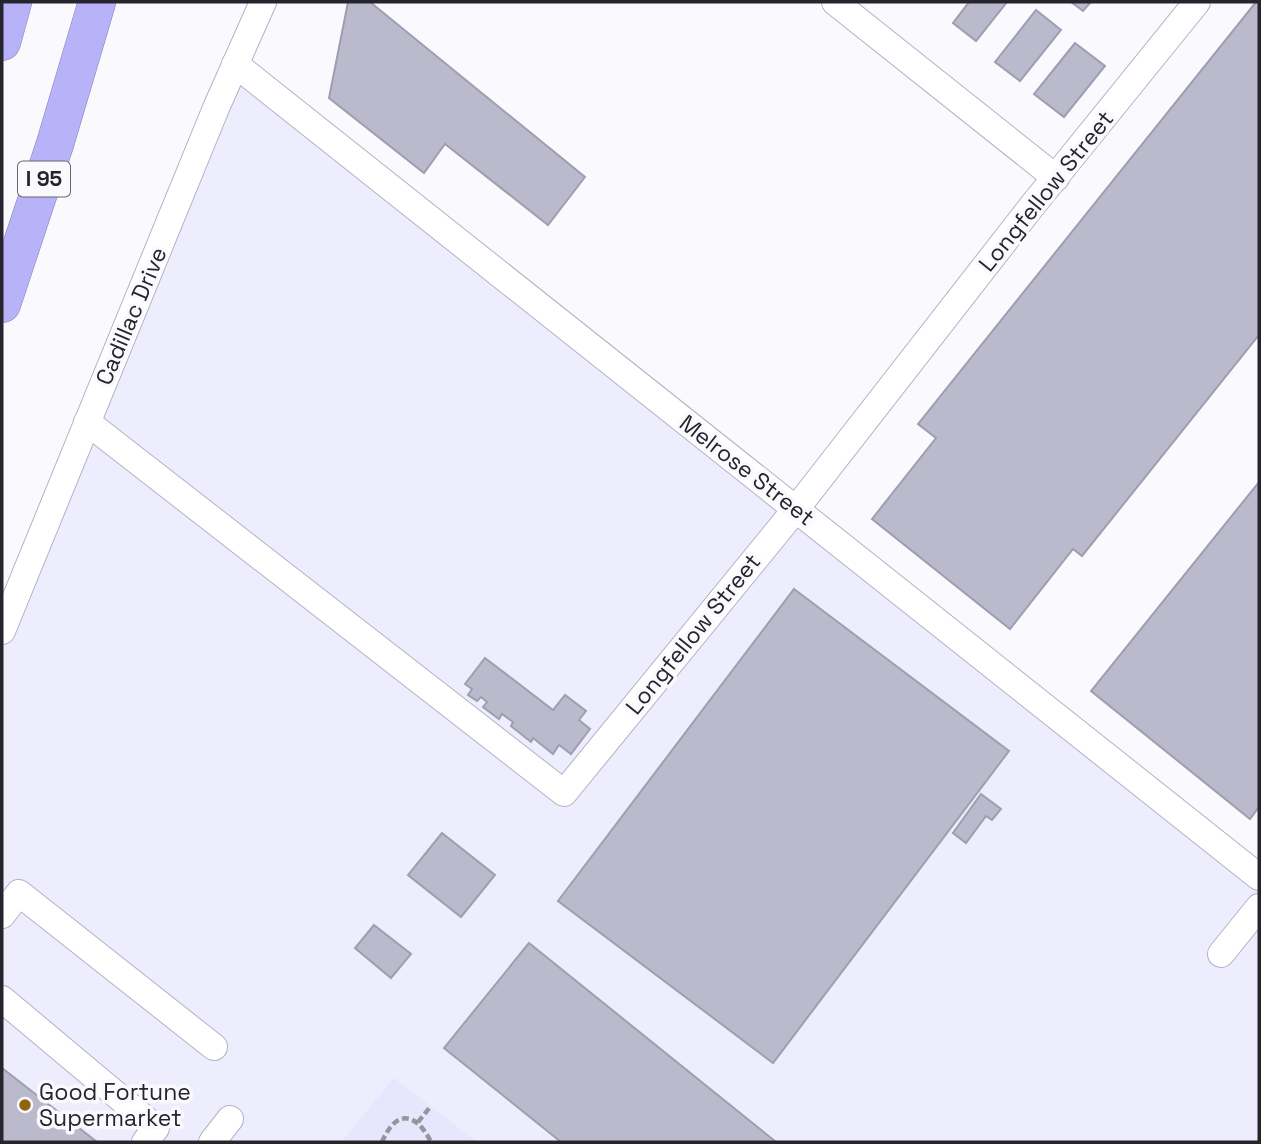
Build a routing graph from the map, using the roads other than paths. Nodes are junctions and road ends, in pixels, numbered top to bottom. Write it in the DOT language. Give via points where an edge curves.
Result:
graph roads {
  1 [pos="13,2"];
  2 [pos="99,2"];
  3 [pos="263,2"];
  4 [pos="835,2"];
  5 [pos="1197,2"];
  6 [pos="2,42"];
  7 [pos="235,64"];
  8 [pos="1056,178"];
  9 [pos="2,304"];
  10 [pos="87,422"];
  11 [pos="796,509"];
  12 [pos="2,631"];
  13 [pos="1259,877"];
  14 [pos="10,887"];
  15 [pos="1259,907"];
  16 [pos="2,915"];
  17 [pos="1222,954"];
  18 [pos="2,999"];
  19 [pos="214,1046"];
  20 [pos="230,1119"];
  21 [pos="158,1138"];
  22 [pos="212,1142"];
  1 -- 6 [label="highway"];
  2 -- 9 [label="highway, I 95"];
  3 -- 7 [label="street, Cadillac Drive"];
  4 -- 8 [label="street"];
  5 -- 8 [label="street, Longfellow Street"];
  7 -- 10 [label="street, Cadillac Drive"];
  7 -- 11 [label="street, Melrose Street"];
  8 -- 11 [label="street, Longfellow Street"];
  10 -- 11 [label="street, Longfellow Street" via="564,793"];
  10 -- 12 [label="street, Cadillac Drive"];
  11 -- 13 [label="street, Melrose Street"];
  14 -- 16 [label="street"];
  14 -- 19 [label="street"];
  15 -- 17 [label="street"];
  18 -- 21 [label="street"];
  20 -- 22 [label="street"];
}
